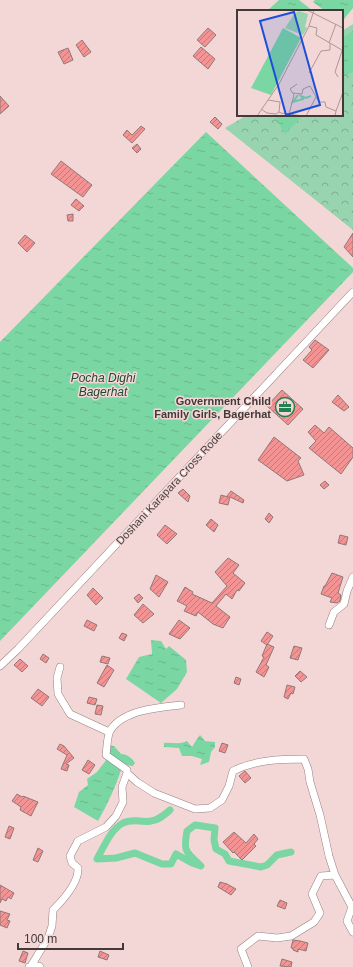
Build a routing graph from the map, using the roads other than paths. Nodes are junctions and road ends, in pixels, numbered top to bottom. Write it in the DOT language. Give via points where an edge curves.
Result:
graph roads {
  1 [pos="353,292"];
  2 [pos="353,578"];
  3 [pos="329,625"];
  4 [pos="0,666"];
  5 [pos="60,667"];
  6 [pos="181,705"];
  7 [pos="109,732"];
  8 [pos="127,773"];
  9 [pos="335,875"];
  10 [pos="353,932"];
  11 [pos="30,967"];
  12 [pos="40,967"];
  13 [pos="248,967"];
  1 -- 4 [label="street, Doshani Karapara Cross Rode"];
  2 -- 3 [label="street" via="344,604 334,612"];
  5 -- 7 [label="street" via="57,678 58,694 70,714"];
  6 -- 7 [label="street" via="132,714 116,723"];
  7 -- 8 [label="street" via="106,755 122,766"];
  8 -- 9 [label="street" via="154,793 195,809 210,808 222,800 233,771 245,765 282,759 304,759"];
  8 -- 11 [label="street" via="122,787 123,802 116,816 106,827 78,841 70,856 72,863 78,868 79,875 66,897 53,910 48,938"];
  9 -- 10 [label="street" via="352,907 347,922"];
  9 -- 13 [label="street" via="321,876 312,894 320,913 314,922 291,936 258,936 241,949"];
  11 -- 12 [label="street"];
}
